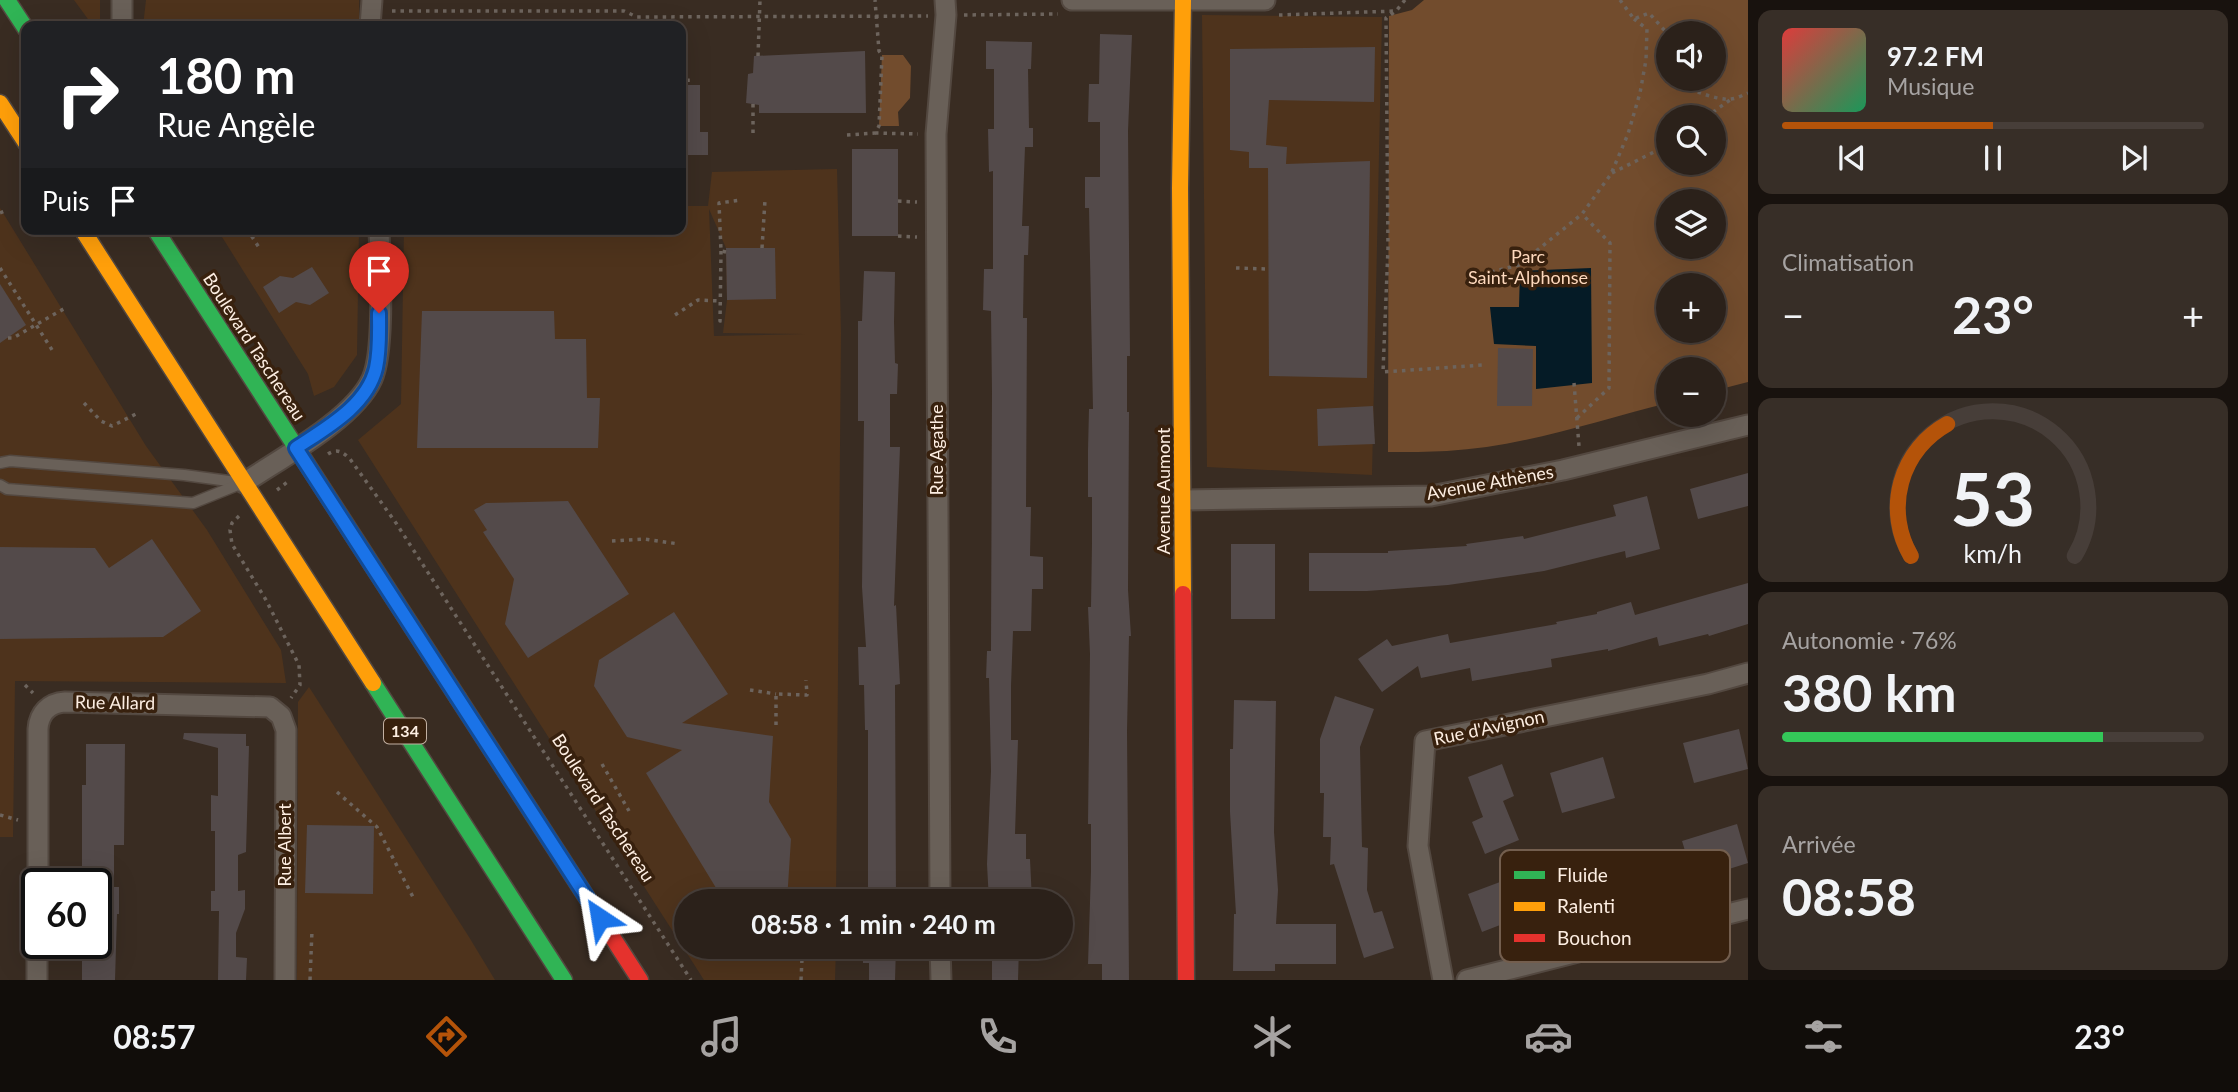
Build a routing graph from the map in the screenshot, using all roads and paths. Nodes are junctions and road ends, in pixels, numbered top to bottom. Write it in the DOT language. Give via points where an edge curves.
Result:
graph roads {
  1 [pos="7,0"];
  2 [pos="122,0"];
  3 [pos="760,0"];
  4 [pos="875,0"];
  5 [pos="1405,0"];
  6 [pos="1620,0"];
  7 [pos="1183,1"];
  8 [pos="1065,7"];
  9 [pos="1267,7"];
  10 [pos="946,8"];
  11 [pos="1396,11"];
  12 [pos="371,12"];
  13 [pos="759,18"];
  14 [pos="876,18"];
  15 [pos="1634,19"];
  16 [pos="21,21"];
  17 [pos="122,21"];
  18 [pos="1656,21"];
  19 [pos="758,56"];
  20 [pos="686,77"];
  21 [pos="688,85"];
  22 [pos="1696,91"];
  23 [pos="1748,93"];
  24 [pos="1730,100"];
  25 [pos="0,103"];
  26 [pos="753,104"];
  27 [pos="1723,105"];
  28 [pos="875,133"];
  29 [pos="936,134"];
  30 [pos="753,135"];
  31 [pos="847,135"];
  32 [pos="21,136"];
  33 [pos="1656,151"];
  34 [pos="1611,174"];
  35 [pos="741,200"];
  36 [pos="765,200"];
  37 [pos="1582,214"];
  38 [pos="86,235"];
  39 [pos="159,235"];
  40 [pos="251,235"];
  41 [pos="379,235"];
  42 [pos="762,248"];
  43 [pos="260,249"];
  44 [pos="0,268"];
  45 [pos="1236,268"];
  46 [pos="1268,269"];
  47 [pos="1483,274"];
  48 [pos="720,300"];
  49 [pos="67,307"];
  50 [pos="675,315"];
  51 [pos="724,320"];
  52 [pos="35,324"];
  53 [pos="8,338"];
  54 [pos="54,353"];
  55 [pos="1483,365"];
  56 [pos="1574,383"];
  57 [pos="84,402"];
  58 [pos="136,414"];
  59 [pos="1577,418"];
  60 [pos="1748,425"];
  61 [pos="296,448"];
  62 [pos="0,463"];
  63 [pos="1581,465"];
  64 [pos="309,467"];
  65 [pos="244,483"];
  66 [pos="0,485"];
  67 [pos="1184,500"];
  68 [pos="257,503"];
  69 [pos="612,541"];
  70 [pos="679,544"];
  71 [pos="1748,673"];
  72 [pos="806,680"];
  73 [pos="25,685"];
  74 [pos="750,690"];
  75 [pos="33,693"];
  76 [pos="776,694"];
  77 [pos="284,706"];
  78 [pos="776,725"];
  79 [pos="602,764"];
  80 [pos="337,792"];
  81 [pos="629,811"];
  82 [pos="37,868"];
  83 [pos="940,889"];
  84 [pos="414,899"];
  85 [pos="1748,909"];
  86 [pos="1730,914"];
  87 [pos="312,930"];
  88 [pos="37,959"];
  89 [pos="802,959"];
  90 [pos="940,959"];
  91 [pos="1538,962"];
  92 [pos="37,980"];
  93 [pos="285,980"];
  94 [pos="310,980"];
  95 [pos="564,980"];
  96 [pos="640,980"];
  97 [pos="691,980"];
  98 [pos="801,980"];
  99 [pos="940,980"];
  100 [pos="1186,980"];
  101 [pos="1443,980"];
  102 [pos="1467,980"];
  1 -- 16 [label="main road"];
  2 -- 17 [label="street"];
  3 -- 13 [label="path"];
  4 -- 14 [label="path"];
  5 -- 11 [label="path"];
  6 -- 15 [label="path"];
  7 -- 8 [label="street"];
  7 -- 9 [label="street"];
  7 -- 67 [label="main road, Avenue Aumont"];
  8 -- 10 [label="path"];
  9 -- 11 [label="path"];
  10 -- 14 [label="path"];
  10 -- 29 [label="street, Rue Agathe"];
  11 -- 55 [label="path" via="1386,18 1388,248 1383,372"];
  12 -- 13 [label="path" via="624,11 637,17"];
  13 -- 14 [label="path"];
  13 -- 19 [label="path"];
  14 -- 28 [label="path" via="882,55"];
  15 -- 18 [label="path" via="1649,13"];
  15 -- 34 [label="path" via="1647,29 1646,60 1628,134"];
  20 -- 21 [label="path"];
  22 -- 24 [label="path"];
  23 -- 24 [label="path"];
  24 -- 27 [label="path"];
  25 -- 32 [label="main road"];
  26 -- 30 [label="path"];
  28 -- 29 [label="path"];
  28 -- 31 [label="path"];
  29 -- 83 [label="street, Rue Agathe"];
  33 -- 34 [label="path"];
  34 -- 37 [label="path"];
  35 -- 48 [label="path" via="719,203 724,251"];
  36 -- 42 [label="path"];
  37 -- 47 [label="path" via="1519,265"];
  37 -- 59 [label="path" via="1610,243 1609,388"];
  38 -- 65 [label="main road, 134"];
  39 -- 61 [label="main road, Boulevard Taschereau"];
  40 -- 43 [label="path"];
  41 -- 61 [label="street" via="379,346 373,377 344,414"];
  44 -- 52 [label="path"];
  45 -- 46 [label="path"];
  48 -- 50 [label="path" via="698,300"];
  48 -- 51 [label="path" via="720,321"];
  49 -- 52 [label="path"];
  52 -- 53 [label="path"];
  52 -- 54 [label="path"];
  56 -- 59 [label="path"];
  57 -- 58 [label="path" via="112,426"];
  59 -- 63 [label="path"];
  60 -- 63 [label="street, Avenue Athènes"];
  61 -- 64 [label="main road, Boulevard Taschereau"];
  61 -- 65 [label="street"];
  62 -- 65 [label="lane"];
  63 -- 67 [label="street, Avenue Athènes" via="1431,496"];
  64 -- 68 [label="path"];
  64 -- 96 [label="main road, Boulevard Taschereau"];
  64 -- 97 [label="path, Boulevard Taschereau" via="334,450 350,459 397,523"];
  65 -- 66 [label="lane" via="193,503"];
  65 -- 68 [label="main road, 134"];
  67 -- 100 [label="main road, Avenue Aumont"];
  68 -- 77 [label="path" via="232,523 230,530 233,544 299,665 299,685"];
  68 -- 95 [label="main road, 134"];
  69 -- 70 [label="path"];
  71 -- 101 [label="street, Rue d'Avignon" via="1425,741 1418,846"];
  72 -- 76 [label="path" via="807,695"];
  73 -- 75 [label="path"];
  74 -- 76 [label="path"];
  76 -- 78 [label="path"];
  77 -- 82 [label="street, Rue Allard" via="65,702 50,706 38,729"];
  77 -- 93 [label="street, Rue Albert"];
  79 -- 81 [label="path"];
  80 -- 84 [label="path" via="377,827"];
  85 -- 86 [label="street"];
  87 -- 94 [label="path"];
  88 -- 92 [label="street"];
  89 -- 98 [label="path"];
  90 -- 99 [label="street"];
  91 -- 102 [label="street"];
}
